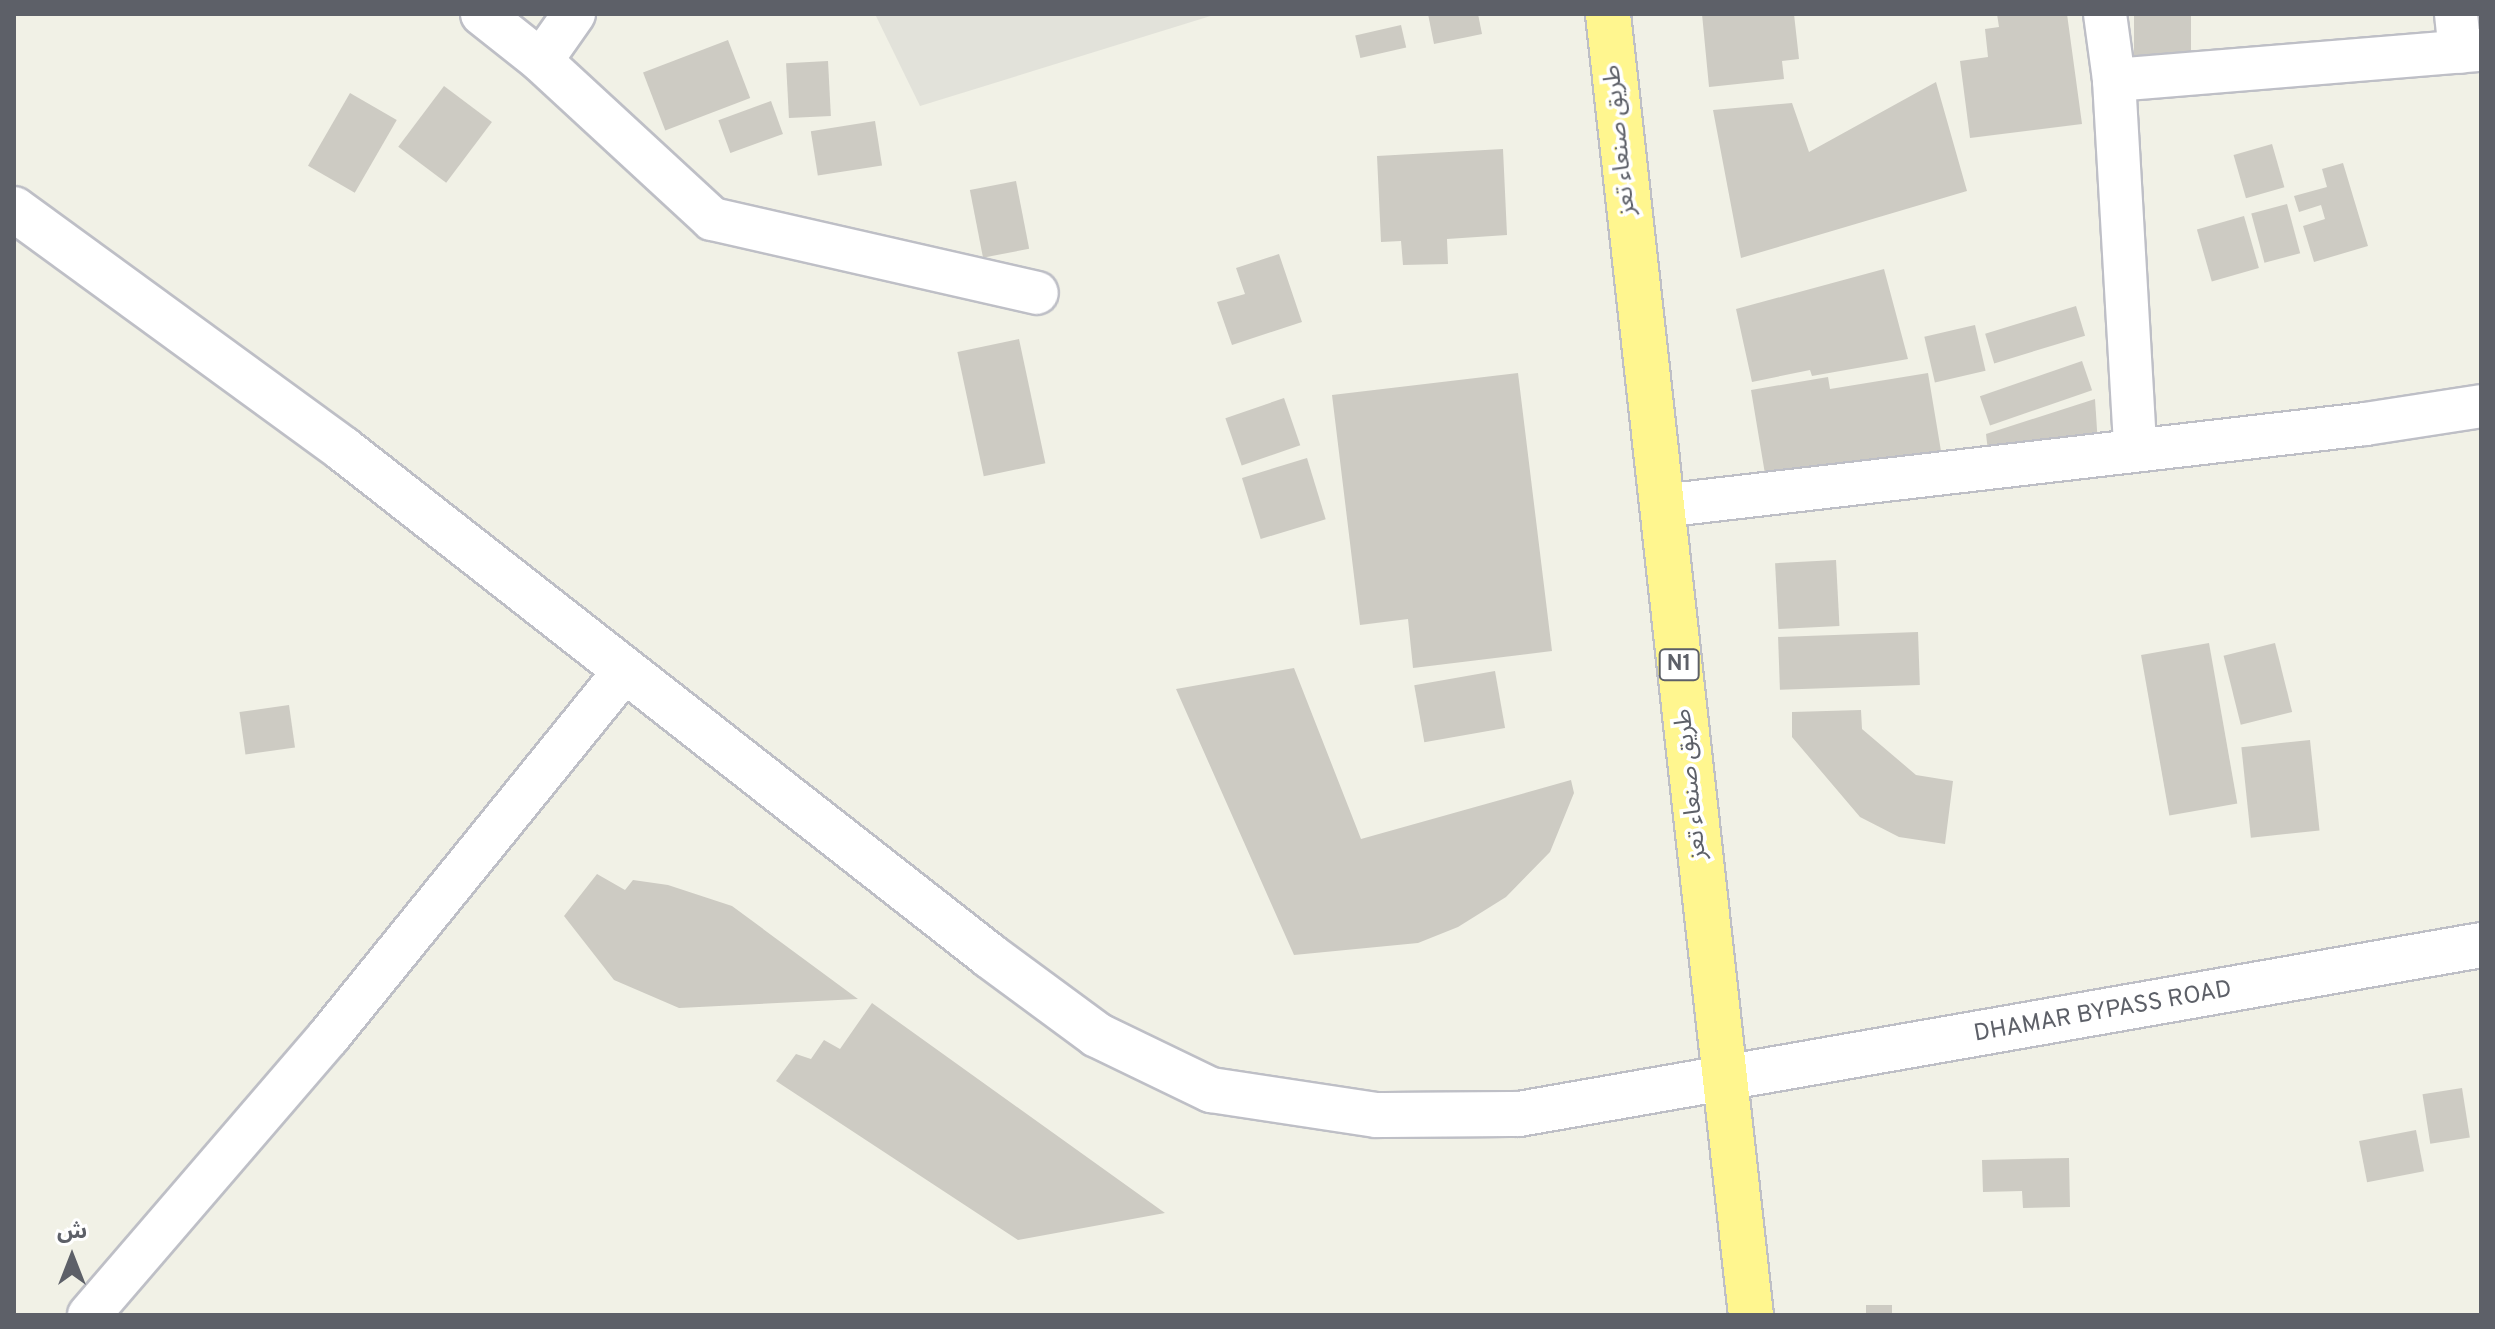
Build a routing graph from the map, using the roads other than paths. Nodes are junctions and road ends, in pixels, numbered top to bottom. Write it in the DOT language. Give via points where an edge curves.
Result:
graph roads {
  1 [pos="482,14"];
  2 [pos="574,14"];
  3 [pos="1608,14"];
  4 [pos="2105,14"];
  5 [pos="2466,39"];
  6 [pos="541,61"];
  7 [pos="2114,80"];
  8 [pos="14,209"];
  9 [pos="1037,293"];
  10 [pos="2481,406"];
  11 [pos="2135,448"];
  12 [pos="1662,506"];
  13 [pos="625,670"];
  14 [pos="2481,945"];
  15 [pos="1725,1080"];
  16 [pos="89,1315"];
  17 [pos="1751,1315"];
  1 -- 6 [label="street"];
  2 -- 6 [label="street"];
  3 -- 12 [label="highway, طريق صنعاء تعز / N1"];
  4 -- 7 [label="street"];
  5 -- 7 [label="street"];
  6 -- 9 [label="street" via="712,219"];
  7 -- 11 [label="street"];
  8 -- 13 [label="street, DHAMAR BYPASS ROAD" via="343,449"];
  10 -- 11 [label="street"];
  11 -- 12 [label="street"];
  12 -- 15 [label="highway, طريق صنعاء تعز / N1"];
  13 -- 15 [label="street, DHAMAR BYPASS ROAD" via="1097,1035 1211,1090 1376,1115 1519,1114"];
  13 -- 16 [label="street" via="329,1036"];
  14 -- 15 [label="street, DHAMAR BYPASS ROAD"];
  15 -- 17 [label="highway, طريق صنعاء تعز / N1"];
}
